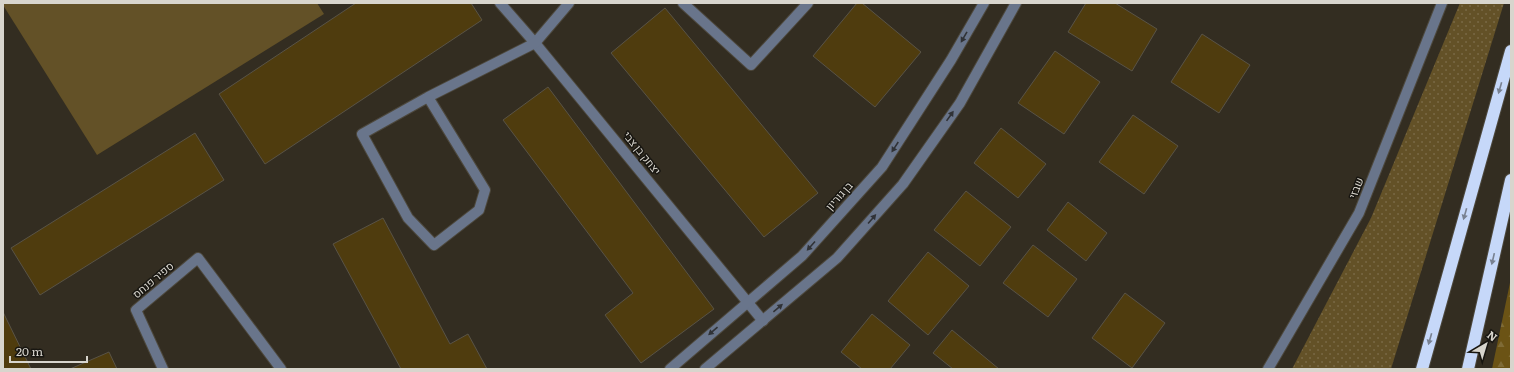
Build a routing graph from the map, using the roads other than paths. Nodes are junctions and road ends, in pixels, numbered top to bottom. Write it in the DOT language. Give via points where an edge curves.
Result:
graph roads {
  1 [pos="500,3"];
  2 [pos="569,3"];
  3 [pos="683,3"];
  4 [pos="808,3"];
  5 [pos="984,3"];
  6 [pos="1016,3"];
  7 [pos="1442,3"];
  8 [pos="536,42"];
  9 [pos="1511,51"];
  10 [pos="428,97"];
  11 [pos="1511,180"];
  12 [pos="748,302"];
  13 [pos="763,321"];
  14 [pos="163,369"];
  15 [pos="281,369"];
  16 [pos="670,369"];
  17 [pos="705,369"];
  18 [pos="1268,369"];
  19 [pos="1422,369"];
  20 [pos="1468,369"];
  1 -- 8 [label="street, יצחק בן צבי"];
  2 -- 8 [label="street"];
  3 -- 4 [label="street" via="751,65"];
  5 -- 12 [label="street, בן גוריון, one-way" via="951,60 882,167 802,256"];
  13 -- 6 [label="street, one-way" via="838,258 903,184 960,103"];
  7 -- 18 [label="street, שבזי" via="1359,213"];
  8 -- 10 [label="street"];
  8 -- 12 [label="street, יצחק בן צבי"];
  9 -- 19 [label="highway, one-way"];
  10 -- 10 [label="street" via="484,190 479,210 434,245 408,218 362,134"];
  11 -- 20 [label="highway, one-way"];
  12 -- 13 [label="street, יצחק בן צבי"];
  12 -- 16 [label="street, בן גוריון, one-way"];
  13 -- 17 [label="street"];
  14 -- 15 [label="street, ספיר פנחס" via="136,310 198,258"];
}
